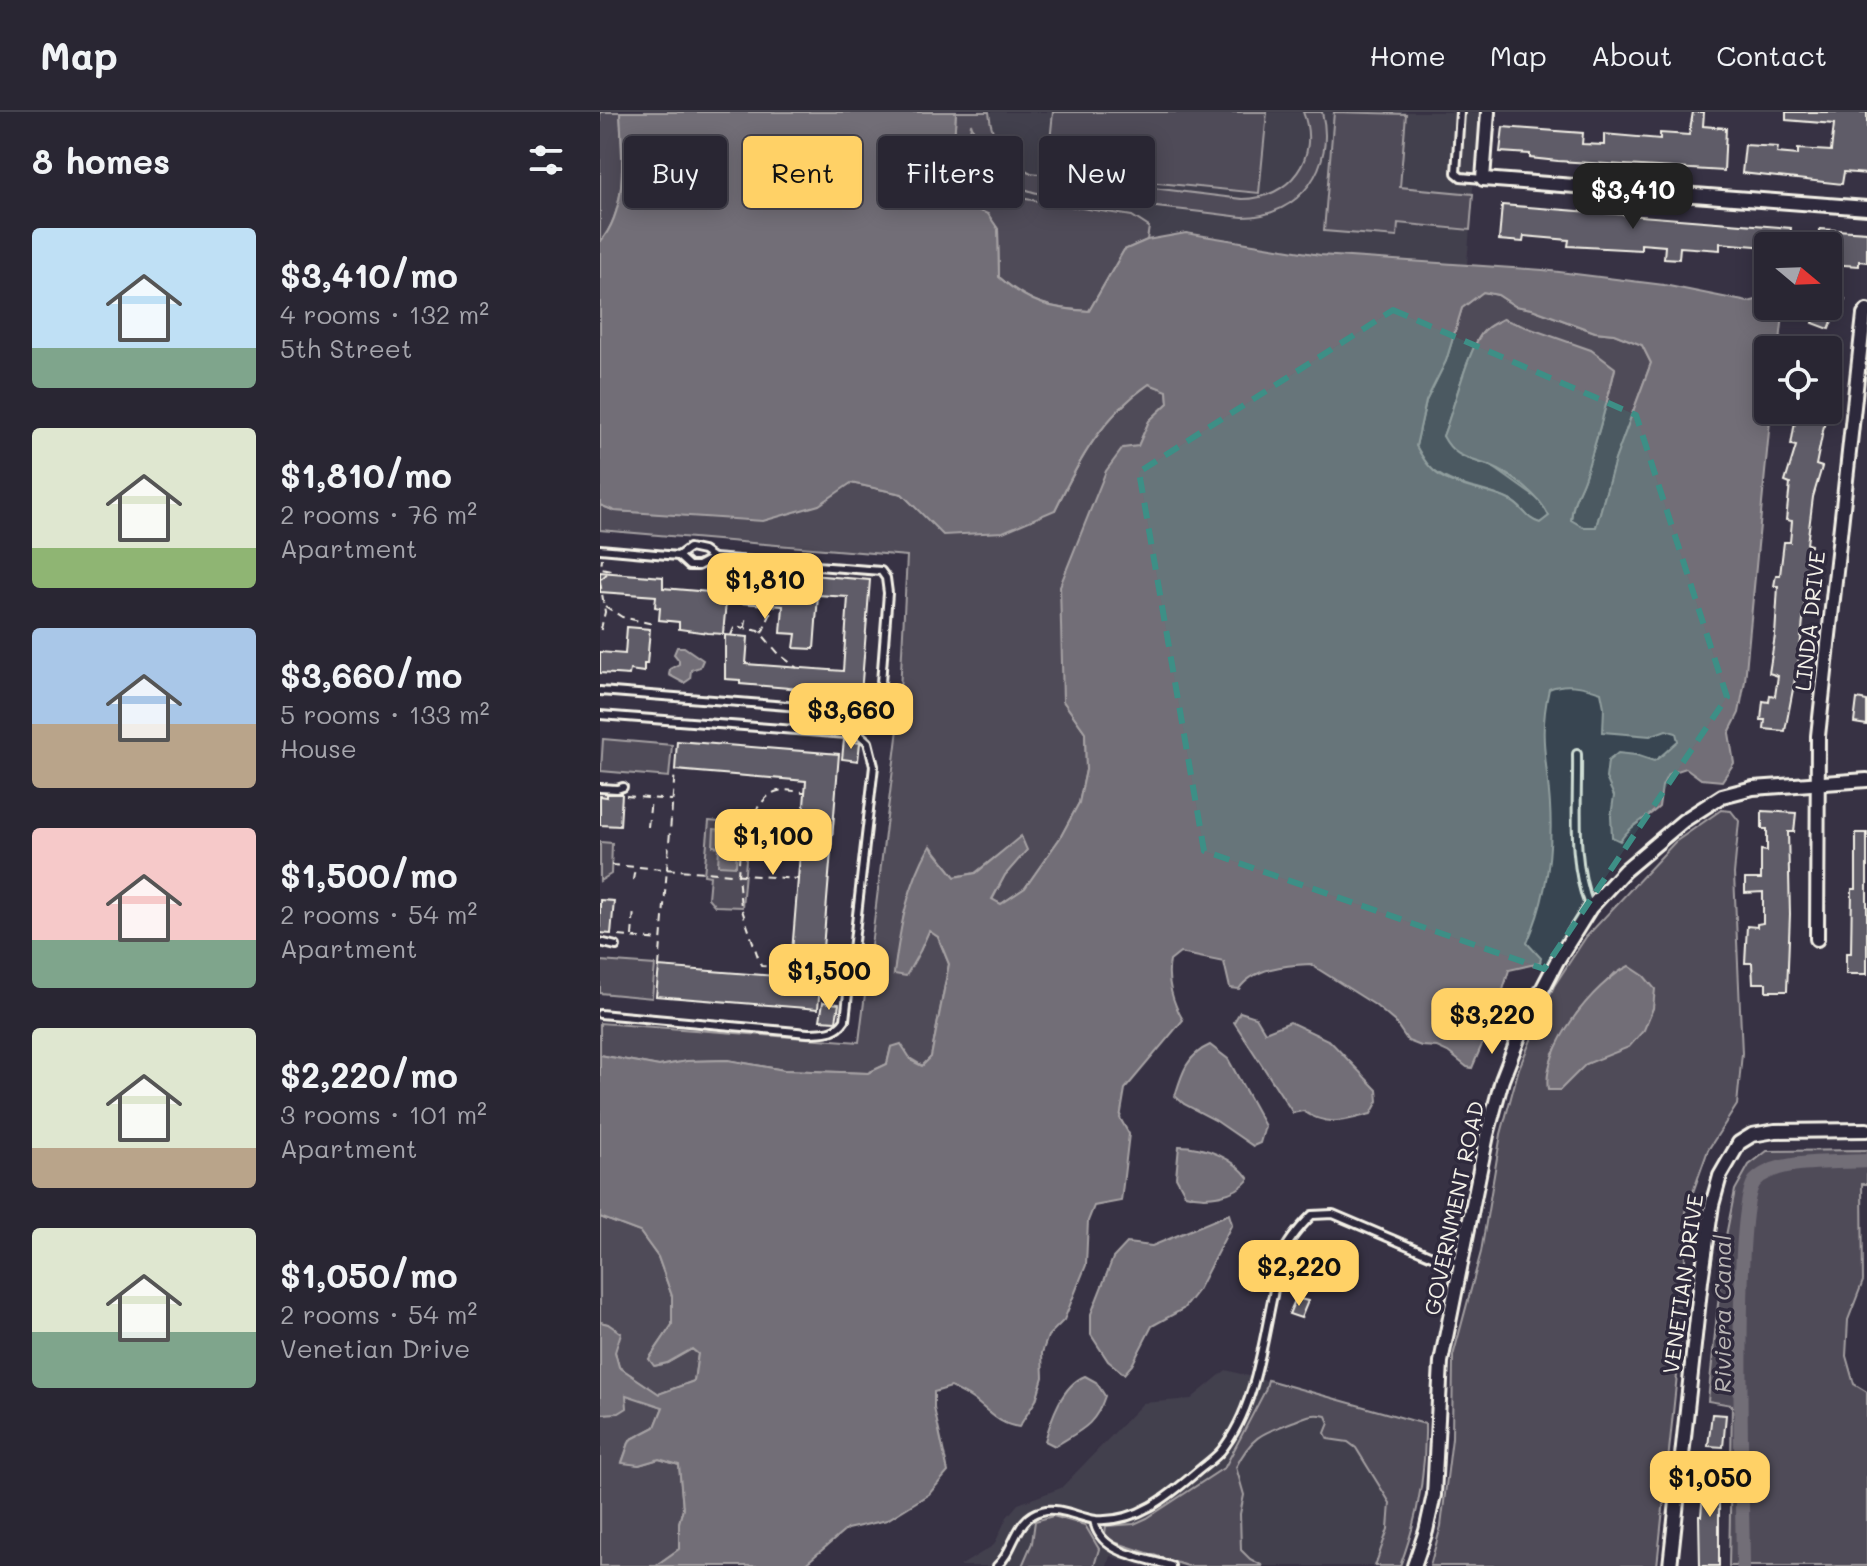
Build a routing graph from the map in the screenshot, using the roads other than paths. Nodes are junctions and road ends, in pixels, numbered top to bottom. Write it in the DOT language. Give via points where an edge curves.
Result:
graph roads {
  1 [pos="1460,112"];
  2 [pos="1488,112"];
  3 [pos="1483,179"];
  4 [pos="1867,208"];
  5 [pos="1867,311"];
  6 [pos="602,549"];
  7 [pos="678,556"];
  8 [pos="713,558"];
  9 [pos="600,691"];
  10 [pos="600,715"];
  11 [pos="1577,754"];
  12 [pos="1867,780"];
  13 [pos="1817,783"];
  14 [pos="623,787"];
  15 [pos="600,788"];
  16 [pos="1590,908"];
  17 [pos="1817,939"];
  18 [pos="600,942"];
  19 [pos="613,944"];
  20 [pos="600,1014"];
  21 [pos="1867,1130"];
  22 [pos="1463,1262"];
  23 [pos="1094,1520"];
  24 [pos="997,1566"];
  25 [pos="1171,1566"];
  26 [pos="1414,1566"];
  27 [pos="1670,1566"];
  1 -- 3 [label="lane" via="1456,173"];
  2 -- 3 [label="street"];
  3 -- 4 [label="street"];
  5 -- 13 [label="street, LINDA DRIVE"];
  6 -- 7 [label="lane"];
  7 -- 8 [label="lane" via="689,548"];
  7 -- 8 [label="lane" via="689,566"];
  8 -- 9 [label="lane" via="881,571 888,593 875,713"];
  10 -- 20 [label="lane" via="860,735 874,757 845,1020 840,1027 808,1033"];
  11 -- 16 [label="lane" via="1579,866"];
  12 -- 13 [label="street, GOVERNMENT ROAD"];
  13 -- 16 [label="street, GOVERNMENT ROAD" via="1722,796 1625,870"];
  13 -- 17 [label="street, LINDA DRIVE"];
  14 -- 15 [label="lane"];
  16 -- 22 [label="street, GOVERNMENT ROAD" via="1523,1026 1502,1080"];
  18 -- 19 [label="lane"];
  21 -- 27 [label="street, VENETIAN DRIVE" via="1752,1135 1739,1143 1720,1176 1701,1281"];
  22 -- 23 [label="lane" via="1439,1259 1333,1214 1312,1215 1280,1259 1255,1376 1239,1422 1221,1452 1145,1511"];
  22 -- 26 [label="street, GOVERNMENT ROAD" via="1441,1362 1434,1495"];
  23 -- 24 [label="lane" via="1042,1510 1027,1519"];
  23 -- 25 [label="lane" via="1101,1541"];
}
